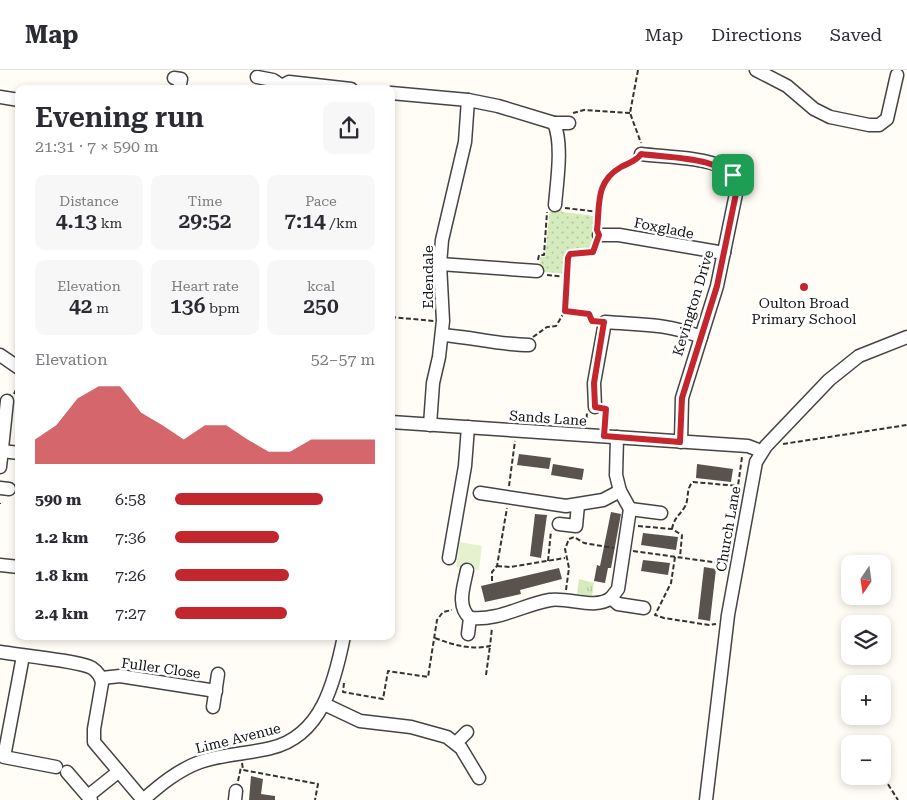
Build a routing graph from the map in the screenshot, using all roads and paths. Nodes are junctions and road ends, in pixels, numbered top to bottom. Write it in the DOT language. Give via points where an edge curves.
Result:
graph roads {
  1 [pos="638,70"];
  2 [pos="756,70"];
  3 [pos="898,75"];
  4 [pos="257,77"];
  5 [pos="278,85"];
  6 [pos="284,85"];
  7 [pos="315,85"];
  8 [pos="395,93"];
  9 [pos="0,97"];
  10 [pos="15,99"];
  11 [pos="468,100"];
  12 [pos="630,113"];
  13 [pos="570,122"];
  14 [pos="554,123"];
  15 [pos="641,154"];
  16 [pos="555,205"];
  17 [pos="599,212"];
  18 [pos="599,235"];
  19 [pos="724,253"];
  20 [pos="440,264"];
  21 [pos="537,272"];
  22 [pos="567,277"];
  23 [pos="565,311"];
  24 [pos="395,317"];
  25 [pos="443,321"];
  26 [pos="598,321"];
  27 [pos="442,335"];
  28 [pos="701,337"];
  29 [pos="907,337"];
  30 [pos="529,345"];
  31 [pos="0,355"];
  32 [pos="15,365"];
  33 [pos="595,407"];
  34 [pos="4,409"];
  35 [pos="395,422"];
  36 [pos="430,425"];
  37 [pos="907,425"];
  38 [pos="468,427"];
  39 [pos="586,436"];
  40 [pos="604,436"];
  41 [pos="617,437"];
  42 [pos="680,442"];
  43 [pos="764,448"];
  44 [pos="2,451"];
  45 [pos="15,452"];
  46 [pos="742,455"];
  47 [pos="0,467"];
  48 [pos="738,486"];
  49 [pos="620,491"];
  50 [pos="480,493"];
  51 [pos="578,505"];
  52 [pos="630,509"];
  53 [pos="661,514"];
  54 [pos="555,523"];
  55 [pos="628,525"];
  56 [pos="672,529"];
  57 [pos="731,535"];
  58 [pos="626,550"];
  59 [pos="675,557"];
  60 [pos="450,558"];
  61 [pos="566,558"];
  62 [pos="680,558"];
  63 [pos="548,561"];
  64 [pos="727,564"];
  65 [pos="0,565"];
  66 [pos="15,567"];
  67 [pos="466,570"];
  68 [pos="492,581"];
  69 [pos="612,598"];
  70 [pos="565,600"];
  71 [pos="644,608"];
  72 [pos="467,615"];
  73 [pos="719,621"];
  74 [pos="468,634"];
  75 [pos="343,640"];
  76 [pos="490,646"];
  77 [pos="0,652"];
  78 [pos="23,656"];
  79 [pos="336,673"];
  80 [pos="218,674"];
  81 [pos="486,675"];
  82 [pos="102,678"];
  83 [pos="216,691"];
  84 [pos="324,704"];
  85 [pos="213,707"];
  86 [pos="467,732"];
  87 [pos="456,743"];
  88 [pos="2,756"];
  89 [pos="242,760"];
  90 [pos="241,766"];
  91 [pos="118,772"];
  92 [pos="480,778"];
  93 [pos="888,785"];
  94 [pos="236,796"];
  95 [pos="89,798"];
  96 [pos="143,800"];
  97 [pos="316,800"];
  98 [pos="706,800"];
  99 [pos="898,800"];
  1 -- 12 [label="path"];
  2 -- 3 [label="street" via="787,86 814,109 830,117 869,125 879,125 887,119"];
  4 -- 5 [label="street" via="273,80"];
  6 -- 7 [label="street" via="289,82"];
  8 -- 11 [label="street"];
  9 -- 10 [label="street"];
  11 -- 14 [label="street"];
  11 -- 20 [label="street, Edendale" via="465,142 442,240"];
  12 -- 13 [label="path" via="584,110 571,114"];
  12 -- 15 [label="path" via="639,134"];
  13 -- 14 [label="street"];
  14 -- 16 [label="street" via="558,172"];
  15 -- 17 [label="path" via="603,181"];
  15 -- 19 [label="street, Kevington Drive" via="693,160 738,170 738,195"];
  16 -- 17 [label="path"];
  16 -- 21 [label="path" via="548,204 544,256 539,256"];
  17 -- 18 [label="path"];
  18 -- 19 [label="street, Foxglade" via="626,236"];
  18 -- 22 [label="path" via="593,252 570,254"];
  19 -- 28 [label="street, Kevington Drive"];
  20 -- 21 [label="street"];
  20 -- 25 [label="street, Edendale"];
  21 -- 22 [label="path"];
  22 -- 23 [label="path"];
  23 -- 26 [label="path" via="589,314"];
  23 -- 30 [label="path" via="556,326 547,327 532,338"];
  24 -- 25 [label="path"];
  25 -- 27 [label="street, Edendale"];
  26 -- 28 [label="street" via="653,324"];
  26 -- 33 [label="street"];
  27 -- 30 [label="street" via="466,336 507,345"];
  27 -- 36 [label="street, Edendale" via="432,382"];
  28 -- 42 [label="street, Kevington Drive" via="682,398"];
  29 -- 43 [label="street, Church Lane" via="859,356 829,380"];
  31 -- 32 [label="street"];
  33 -- 39 [label="path" via="587,410"];
  33 -- 40 [label="path" via="606,409"];
  34 -- 44 [label="street"];
  35 -- 36 [label="street, Sands Lane"];
  36 -- 38 [label="street, Sands Lane"];
  37 -- 43 [label="path"];
  38 -- 39 [label="street, Sands Lane"];
  38 -- 60 [label="street" via="465,466 446,540"];
  39 -- 40 [label="street, Sands Lane"];
  40 -- 41 [label="street, Sands Lane"];
  41 -- 42 [label="street, Sands Lane"];
  41 -- 49 [label="street" via="615,458"];
  42 -- 43 [label="street, Sands Lane"];
  43 -- 98 [label="street, Church Lane" via="752,476 728,614"];
  44 -- 45 [label="street"];
  44 -- 47 [label="street"];
  46 -- 48 [label="path"];
  48 -- 56 [label="path" via="693,482 689,486 685,508 674,519"];
  48 -- 57 [label="path"];
  49 -- 51 [label="street" via="603,500"];
  49 -- 52 [label="street"];
  50 -- 51 [label="street"];
  51 -- 54 [label="street" via="576,526"];
  52 -- 53 [label="street"];
  52 -- 55 [label="street"];
  54 -- 63 [label="path"];
  55 -- 56 [label="path"];
  55 -- 58 [label="street"];
  56 -- 62 [label="path" via="682,536"];
  58 -- 59 [label="path"];
  58 -- 61 [label="path" via="584,543 574,537 569,539 565,549"];
  58 -- 69 [label="street" via="618,589"];
  59 -- 62 [label="path"];
  59 -- 73 [label="path" via="671,583 655,615 709,626"];
  61 -- 63 [label="path"];
  61 -- 70 [label="path" via="569,568"];
  62 -- 64 [label="path"];
  63 -- 68 [label="path" via="497,566 492,572"];
  65 -- 66 [label="street"];
  67 -- 72 [label="street" via="462,602"];
  69 -- 70 [label="street" via="598,603"];
  69 -- 71 [label="street" via="618,604"];
  70 -- 72 [label="street" via="550,600 493,618"];
  72 -- 74 [label="street"];
  72 -- 79 [label="path" via="453,610 443,612 438,620 428,677 388,671 383,699 342,692 345,675"];
  75 -- 79 [label="street, Lime Avenue"];
  76 -- 81 [label="path"];
  77 -- 78 [label="street"];
  78 -- 82 [label="street" via="84,665"];
  78 -- 88 [label="street"];
  79 -- 84 [label="street, Lime Avenue"];
  80 -- 83 [label="street, Fuller Close"];
  82 -- 83 [label="street, Fuller Close" via="120,676"];
  82 -- 91 [label="street" via="94,742"];
  83 -- 85 [label="street, Fuller Close"];
  84 -- 87 [label="street" via="360,721 436,733"];
  84 -- 96 [label="street, Lime Avenue" via="311,724 294,738 270,748 201,762 182,770"];
  86 -- 87 [label="street"];
  87 -- 92 [label="street"];
  88 -- 95 [label="street" via="61,769"];
  89 -- 90 [label="path"];
  90 -- 94 [label="path"];
  90 -- 97 [label="path" via="243,770 318,784"];
  91 -- 95 [label="street"];
  91 -- 96 [label="street"];
  93 -- 99 [label="path"];
}
